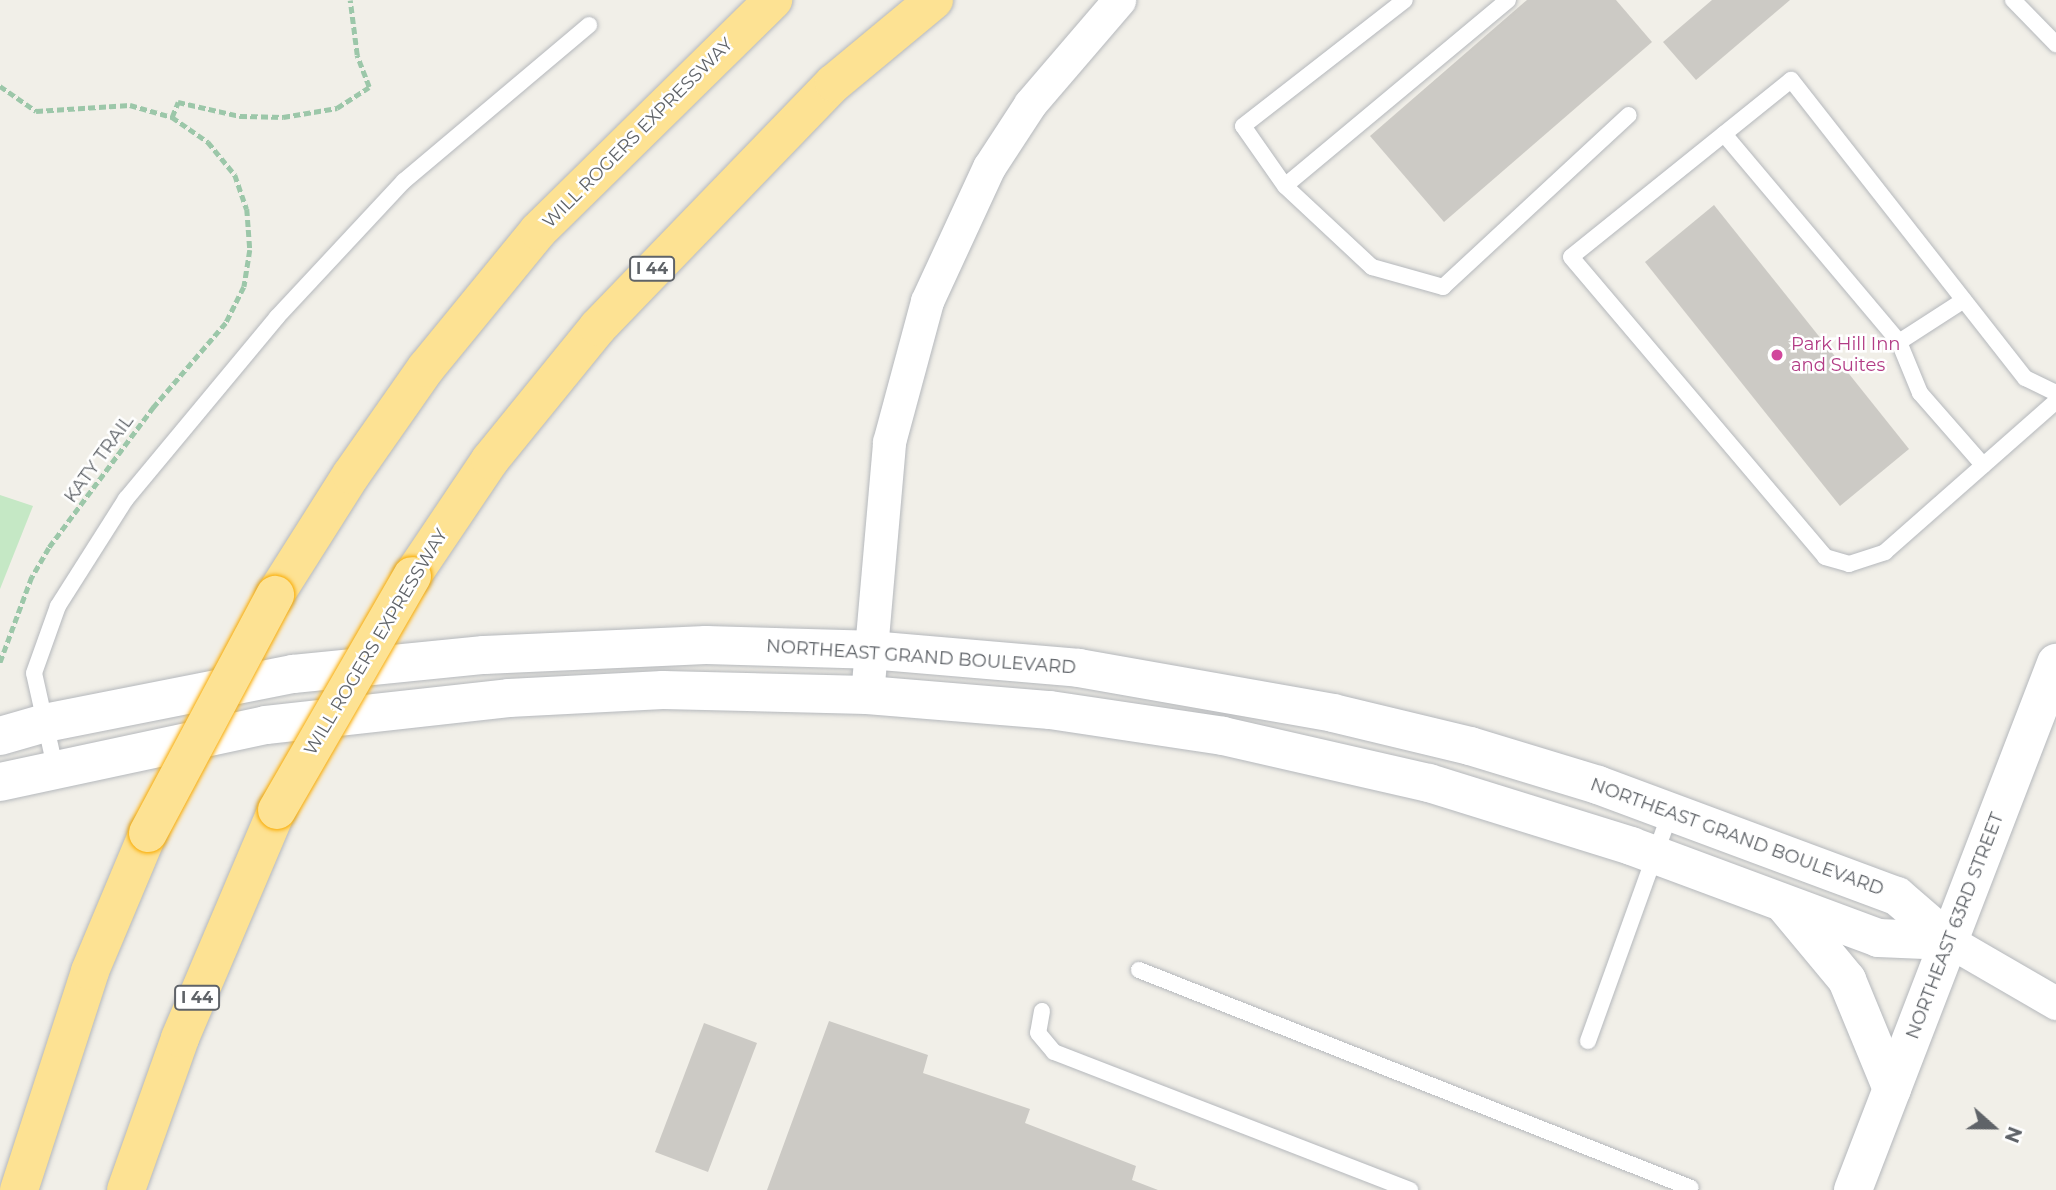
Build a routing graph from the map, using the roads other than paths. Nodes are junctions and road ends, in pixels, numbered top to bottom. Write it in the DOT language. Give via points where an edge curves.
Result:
graph roads {
  1 [pos="773,0"];
  2 [pos="934,0"];
  3 [pos="1119,0"];
  4 [pos="1405,0"];
  5 [pos="1508,0"];
  6 [pos="2013,0"];
  7 [pos="589,25"];
  8 [pos="2056,44"];
  9 [pos="1629,115"];
  10 [pos="1724,134"];
  11 [pos="1285,186"];
  12 [pos="1965,300"];
  13 [pos="1899,342"];
  14 [pos="2056,393"];
  15 [pos="2056,401"];
  16 [pos="1983,465"];
  17 [pos="870,650"];
  18 [pos="2056,663"];
  19 [pos="867,695"];
  20 [pos="45,723"];
  21 [pos="0,736"];
  22 [pos="55,767"];
  23 [pos="0,782"];
  24 [pos="1671,811"];
  25 [pos="1653,854"];
  26 [pos="1781,900"];
  27 [pos="1949,941"];
  28 [pos="1139,970"];
  29 [pos="2056,1003"];
  30 [pos="1042,1012"];
  31 [pos="1588,1041"];
  32 [pos="1892,1089"];
  33 [pos="1691,1188"];
  34 [pos="19,1190"];
  35 [pos="126,1190"];
  36 [pos="1410,1190"];
  37 [pos="1853,1190"];
  1 -- 34 [label="highway, WILL ROGERS EXPRESSWAY, bridge" via="538,231 426,368 351,475 275,596 148,833 90,971"];
  2 -- 35 [label="highway, WILL ROGERS EXPRESSWAY / I 44, bridge" via="834,83 598,327 490,460 412,576 276,810 180,1038"];
  3 -- 17 [label="street" via="1030,104 989,167 927,301 889,442"];
  4 -- 11 [label="lane" via="1243,126"];
  5 -- 11 [label="lane" via="1375,106"];
  6 -- 8 [label="lane"];
  7 -- 20 [label="lane" via="404,181 277,317 126,499 58,606 34,673"];
  9 -- 11 [label="lane" via="1443,287 1372,267"];
  10 -- 12 [label="lane" via="1791,80"];
  10 -- 13 [label="lane"];
  10 -- 16 [label="lane" via="1571,257 1825,557 1849,564 1885,552"];
  12 -- 13 [label="lane"];
  12 -- 14 [label="lane" via="2025,377"];
  13 -- 16 [label="lane" via="1920,393"];
  15 -- 16 [label="lane"];
  17 -- 19 [label="street"];
  17 -- 20 [label="street, NORTHEAST GRAND BOULEVARD" via="706,645 484,655 293,674"];
  17 -- 24 [label="street, NORTHEAST GRAND BOULEVARD" via="1079,668 1333,713 1470,746"];
  18 -- 27 [label="street, NORTHEAST 63RD STREET"];
  19 -- 22 [label="street" via="663,690 398,707 267,725"];
  19 -- 25 [label="street" via="1050,710 1223,736 1430,783"];
  20 -- 21 [label="street, NORTHEAST GRAND BOULEVARD"];
  20 -- 22 [label="lane"];
  22 -- 23 [label="street"];
  24 -- 25 [label="lane"];
  24 -- 27 [label="street, NORTHEAST GRAND BOULEVARD" via="1897,896"];
  25 -- 26 [label="street"];
  25 -- 31 [label="lane"];
  26 -- 27 [label="street" via="1878,938"];
  26 -- 32 [label="street" via="1847,980"];
  27 -- 29 [label="street"];
  27 -- 32 [label="street, NORTHEAST 63RD STREET"];
  28 -- 33 [label="lane"];
  30 -- 36 [label="lane" via="1038,1033 1054,1052"];
  32 -- 37 [label="street, NORTHEAST 63RD STREET"];
}
